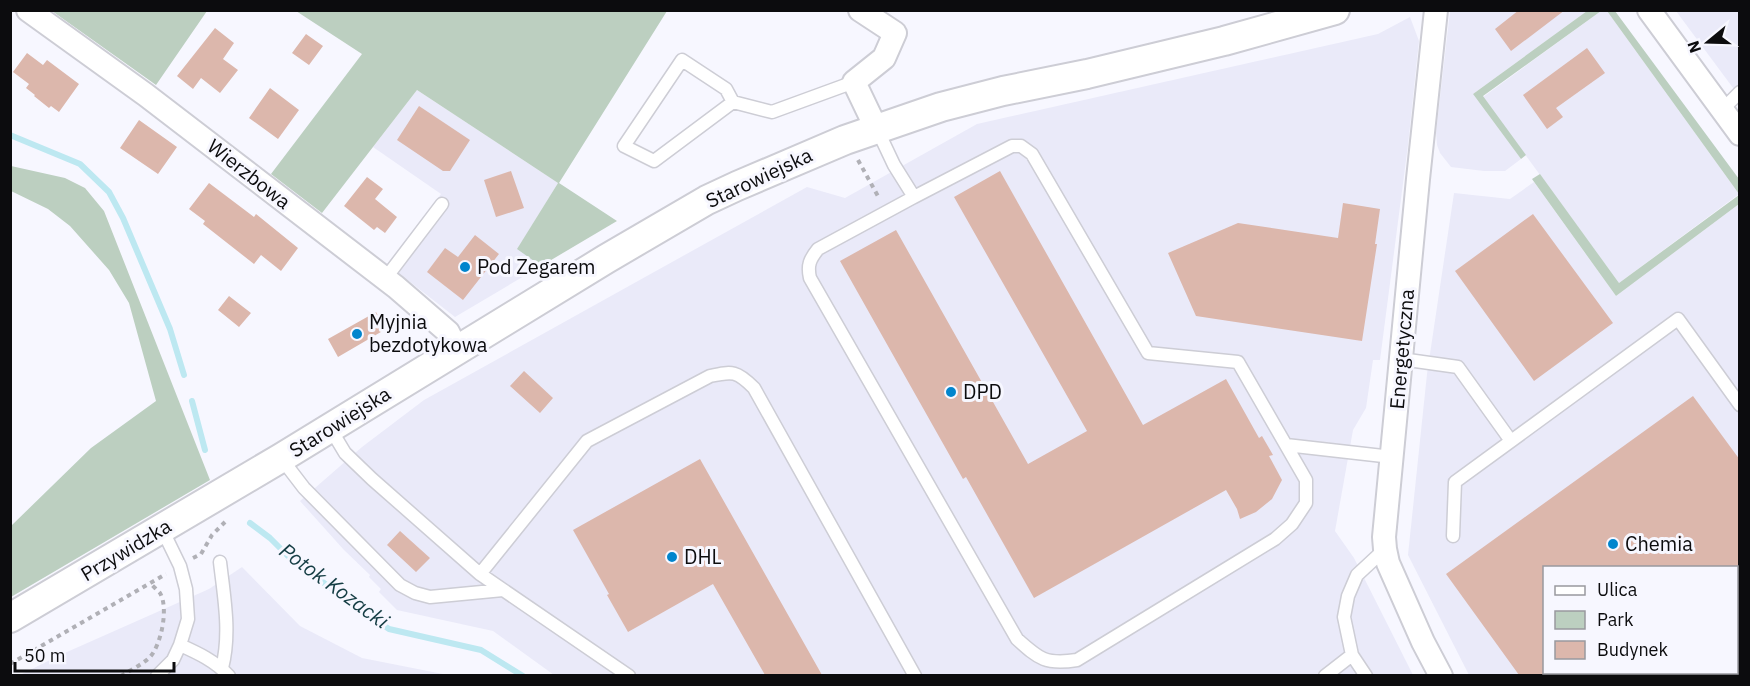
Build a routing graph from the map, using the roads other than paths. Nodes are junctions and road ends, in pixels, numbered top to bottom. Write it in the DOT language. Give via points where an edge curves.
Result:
graph roads {
  1 [pos="28,10"];
  2 [pos="860,10"];
  3 [pos="1335,10"];
  4 [pos="1436,10"];
  5 [pos="1649,10"];
  6 [pos="854,82"];
  7 [pos="1740,92"];
  8 [pos="733,102"];
  9 [pos="1722,110"];
  10 [pos="876,128"];
  11 [pos="1740,134"];
  12 [pos="914,197"];
  13 [pos="442,204"];
  14 [pos="385,279"];
  15 [pos="457,350"];
  16 [pos="1401,359"];
  17 [pos="1740,405"];
  18 [pos="330,428"];
  19 [pos="1511,441"];
  20 [pos="1286,445"];
  21 [pos="1392,457"];
  22 [pos="281,458"];
  23 [pos="242,482"];
  24 [pos="162,528"];
  25 [pos="1454,536"];
  26 [pos="1385,549"];
  27 [pos="220,562"];
  28 [pos="480,574"];
  29 [pos="503,590"];
  30 [pos="10,618"];
  31 [pos="180,645"];
  32 [pos="1352,655"];
  33 [pos="226,672"];
  34 [pos="157,675"];
  35 [pos="629,675"];
  36 [pos="915,675"];
  37 [pos="1325,675"];
  38 [pos="1366,675"];
  39 [pos="1441,675"];
  1 -- 14 [label="street, Wierzbowa" via="146,95"];
  2 -- 6 [label="street" via="895,33 884,58"];
  3 -- 10 [label="street, Starowiejska" via="1224,41 993,93"];
  4 -- 16 [label="street, Energetyczna"];
  5 -- 9 [label="street"];
  6 -- 8 [label="lane" via="772,112"];
  6 -- 10 [label="street"];
  7 -- 9 [label="lane"];
  8 -- 8 [label="lane" via="726,89 682,60 624,146 654,161"];
  9 -- 11 [label="street"];
  10 -- 12 [label="lane"];
  10 -- 15 [label="street, Starowiejska" via="707,201"];
  12 -- 20 [label="lane" via="1012,146 1021,146 1032,154 1148,353 1238,362"];
  12 -- 20 [label="lane" via="818,249 807,267 1017,639 1038,658 1059,663 1077,660 1275,539 1292,524 1306,502 1306,480"];
  13 -- 14 [label="lane"];
  14 -- 15 [label="street, Wierzbowa" via="448,332"];
  15 -- 18 [label="street, Starowiejska"];
  16 -- 19 [label="lane" via="1458,368"];
  16 -- 21 [label="street, Energetyczna"];
  17 -- 19 [label="lane" via="1678,319"];
  18 -- 22 [label="street, Starowiejska"];
  18 -- 28 [label="lane" via="345,453"];
  19 -- 25 [label="lane" via="1455,482"];
  20 -- 21 [label="lane"];
  21 -- 26 [label="street, Energetyczna"];
  22 -- 23 [label="street, Starowiejska"];
  22 -- 29 [label="lane" via="304,488 400,585 430,597"];
  23 -- 24 [label="street, Przywidzka"];
  24 -- 30 [label="street, Przywidzka"];
  24 -- 31 [label="lane" via="186,589 188,619"];
  26 -- 32 [label="lane" via="1357,575 1348,596 1344,617"];
  26 -- 39 [label="street, Energetyczna" via="1423,642"];
  27 -- 33 [label="lane"];
  28 -- 29 [label="lane"];
  28 -- 36 [label="lane" via="586,441 710,376 741,375 754,388"];
  29 -- 35 [label="lane"];
  31 -- 33 [label="lane"];
  31 -- 34 [label="lane" via="173,660"];
  32 -- 37 [label="lane"];
  32 -- 38 [label="lane"];
}
